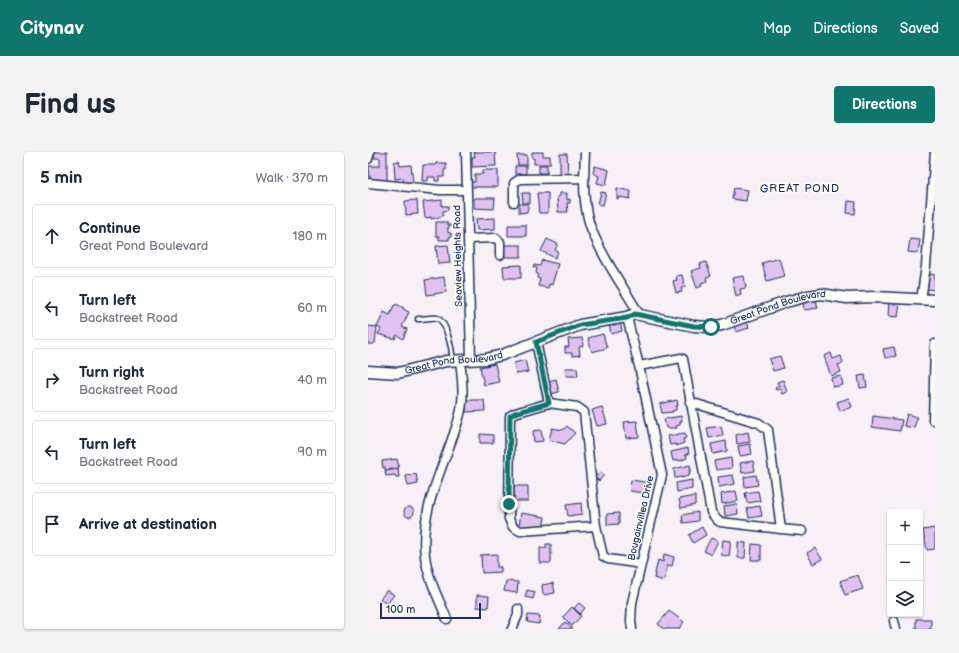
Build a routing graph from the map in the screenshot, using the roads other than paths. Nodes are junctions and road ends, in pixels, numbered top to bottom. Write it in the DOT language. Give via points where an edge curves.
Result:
graph roads {
  1 [pos="370,152"];
  2 [pos="466,152"];
  3 [pos="585,152"];
  4 [pos="935,152"];
  5 [pos="368,159"];
  6 [pos="584,178"];
  7 [pos="368,184"];
  8 [pos="467,190"];
  9 [pos="514,202"];
  10 [pos="468,239"];
  11 [pos="500,255"];
  12 [pos="921,300"];
  13 [pos="935,300"];
  14 [pos="639,314"];
  15 [pos="627,318"];
  16 [pos="418,319"];
  17 [pos="536,342"];
  18 [pos="935,344"];
  19 [pos="457,360"];
  20 [pos="471,360"];
  21 [pos="639,366"];
  22 [pos="368,371"];
  23 [pos="690,402"];
  24 [pos="549,403"];
  25 [pos="933,420"];
  26 [pos="596,526"];
  27 [pos="781,529"];
  28 [pos="802,532"];
  29 [pos="641,564"];
  30 [pos="518,609"];
  31 [pos="447,619"];
  32 [pos="632,625"];
  33 [pos="512,629"];
  34 [pos="626,629"];
  1 -- 5 [label="street"];
  2 -- 8 [label="street, Seaview Heights Road"];
  3 -- 6 [label="street"];
  4 -- 12 [label="street"];
  6 -- 9 [label="street" via="520,179 514,182"];
  6 -- 14 [label="street" via="586,208 591,228"];
  7 -- 8 [label="street"];
  8 -- 10 [label="street, Seaview Heights Road"];
  10 -- 11 [label="street" via="496,238 500,242"];
  10 -- 20 [label="street, Seaview Heights Road"];
  12 -- 13 [label="street, Great Pond Boulevard"];
  12 -- 14 [label="street, Great Pond Boulevard" via="847,298 821,294 786,302 711,327 694,326"];
  14 -- 15 [label="street, Great Pond Boulevard"];
  15 -- 17 [label="street, Great Pond Boulevard" via="580,325"];
  15 -- 21 [label="street, Bougainvillea Drive"];
  16 -- 19 [label="lane" via="438,318 443,322"];
  17 -- 20 [label="street, Great Pond Boulevard" via="502,355"];
  17 -- 24 [label="street"];
  18 -- 25 [label="street"];
  19 -- 20 [label="street, Great Pond Boulevard"];
  19 -- 22 [label="street, Great Pond Boulevard" via="398,373"];
  19 -- 31 [label="street" via="462,380 460,417 434,491 425,526 425,556 430,578"];
  21 -- 23 [label="street" via="681,358"];
  21 -- 29 [label="street, Bougainvillea Drive" via="662,475"];
  23 -- 27 [label="street" via="759,423 768,430"];
  23 -- 27 [label="street" via="713,516 720,522"];
  24 -- 26 [label="street" via="578,407 584,412"];
  24 -- 26 [label="street" via="510,416 509,519 520,531"];
  26 -- 29 [label="street" via="603,556"];
  27 -- 28 [label="street"];
  29 -- 32 [label="street, Bougainvillea Drive" via="632,603"];
  30 -- 33 [label="street"];
  32 -- 34 [label="street"];
}
